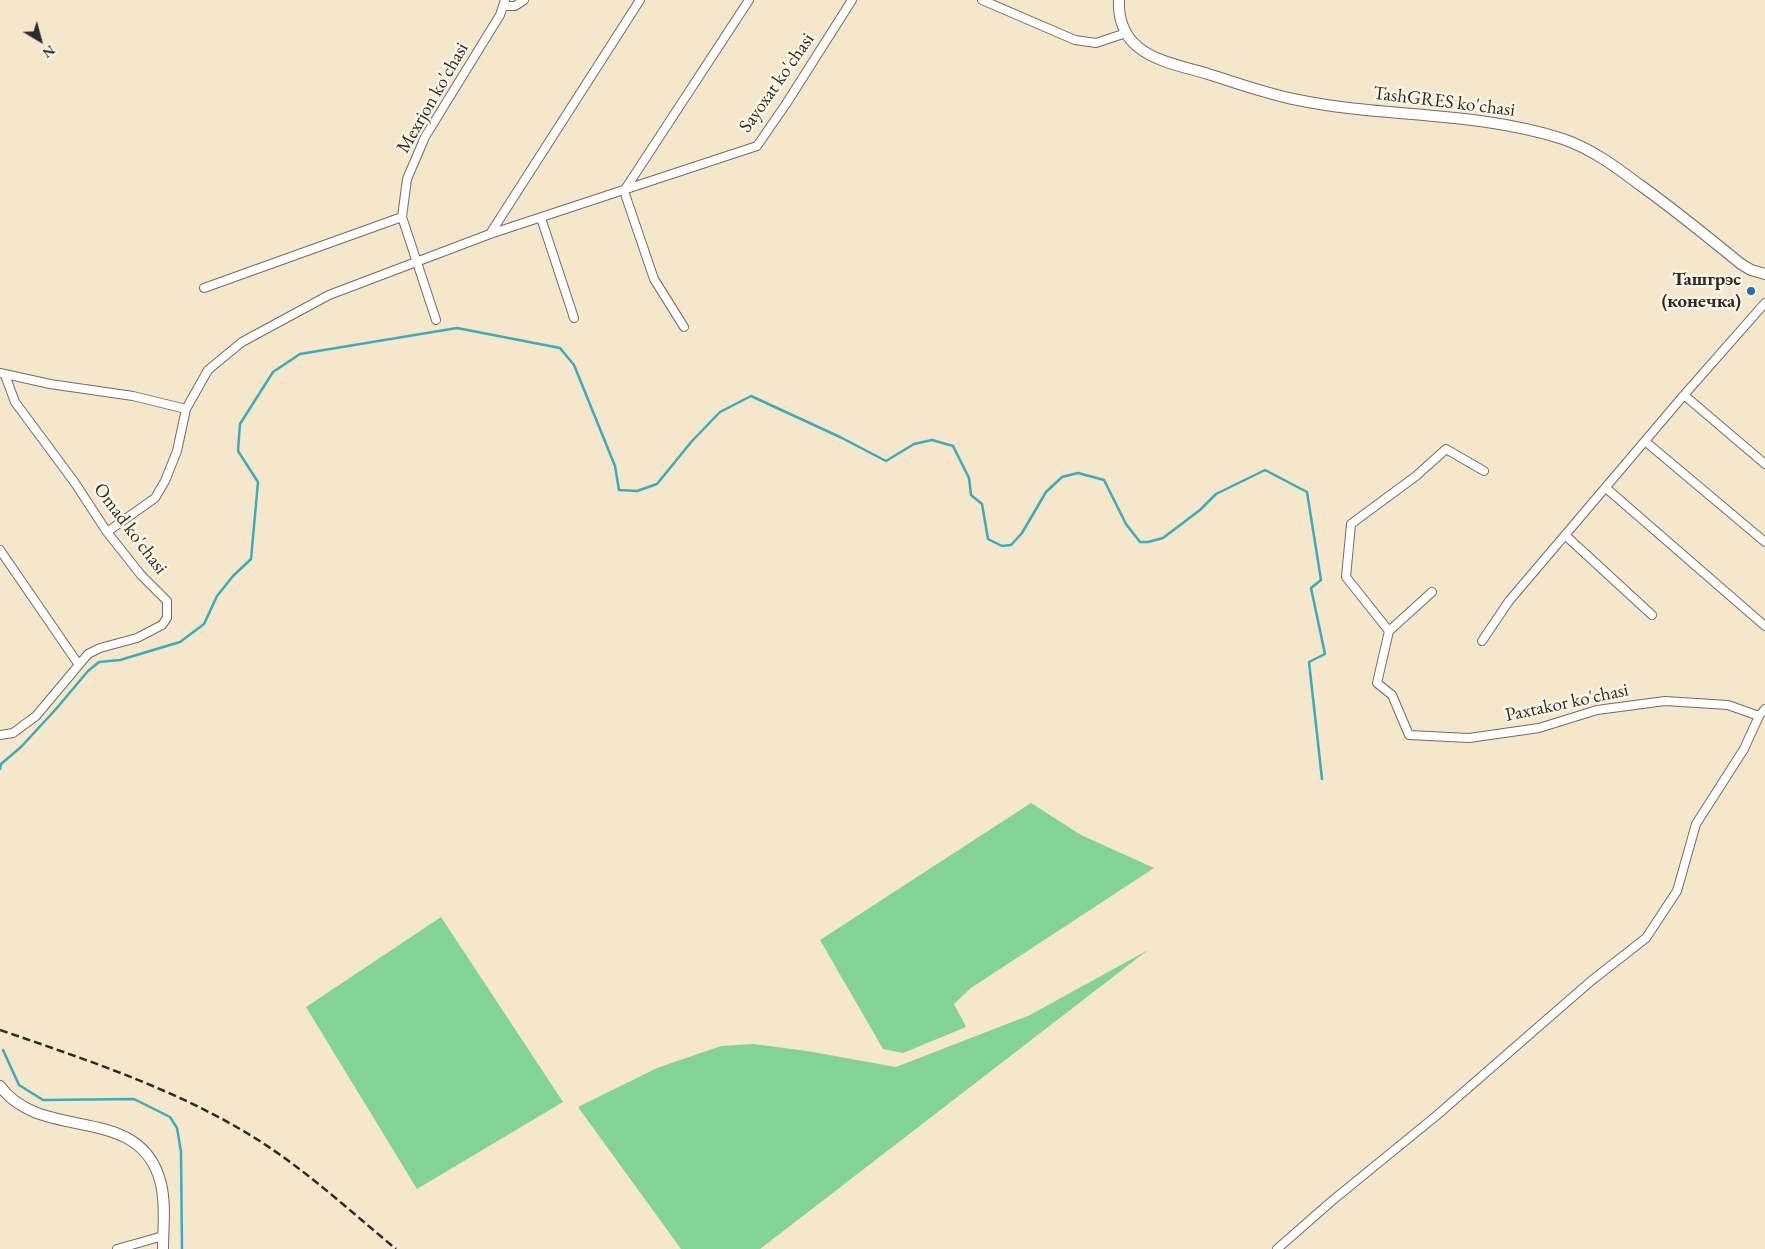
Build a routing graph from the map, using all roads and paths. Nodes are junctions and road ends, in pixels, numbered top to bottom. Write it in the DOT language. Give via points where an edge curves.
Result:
graph roads {
  1 [pos="524,0"];
  2 [pos="640,0"];
  3 [pos="749,0"];
  4 [pos="852,0"];
  5 [pos="982,0"];
  6 [pos="1119,0"];
  7 [pos="504,3"];
  8 [pos="1126,33"];
  9 [pos="624,191"];
  10 [pos="402,217"];
  11 [pos="542,218"];
  12 [pos="490,234"];
  13 [pos="416,263"];
  14 [pos="1765,274"];
  15 [pos="204,288"];
  16 [pos="1764,306"];
  17 [pos="574,318"];
  18 [pos="436,320"];
  19 [pos="684,327"];
  20 [pos="3,374"];
  21 [pos="1684,395"];
  22 [pos="186,409"];
  23 [pos="1646,442"];
  24 [pos="1765,464"];
  25 [pos="1484,472"];
  26 [pos="1606,488"];
  27 [pos="107,532"];
  28 [pos="1565,534"];
  29 [pos="1765,542"];
  30 [pos="0,550"];
  31 [pos="1432,592"];
  32 [pos="1652,615"];
  33 [pos="1765,626"];
  34 [pos="1389,631"];
  35 [pos="1482,641"];
  36 [pos="79,665"];
  37 [pos="1765,709"];
  38 [pos="1759,716"];
  39 [pos="0,735"];
  40 [pos="0,1086"];
  41 [pos="163,1236"];
  42 [pos="117,1249"];
  43 [pos="164,1249"];
  44 [pos="1277,1249"];
  1 -- 7 [label="street" via="515,6"];
  2 -- 12 [label="street"];
  3 -- 9 [label="street"];
  4 -- 9 [label="street, Sayoxat ko'chasi" via="757,146"];
  5 -- 8 [label="street" via="1075,40 1096,43"];
  6 -- 8 [label="main road, TashGRES ko'chasi" via="1120,19"];
  7 -- 10 [label="street, Mexrjon ko'chasi" via="500,15 425,137 407,179"];
  8 -- 14 [label="main road, TashGRES ko'chasi" via="1136,46 1155,57 1298,100 1476,121 1563,139 1611,163 1741,264"];
  9 -- 11 [label="street, Sayoxat ko'chasi"];
  9 -- 19 [label="street" via="654,279"];
  10 -- 13 [label="street, Mexrjon ko'chasi"];
  10 -- 15 [label="street"];
  11 -- 12 [label="street, Sayoxat ko'chasi"];
  11 -- 17 [label="street"];
  12 -- 13 [label="street, Sayoxat ko'chasi"];
  13 -- 18 [label="street, Mexrjon ko'chasi"];
  13 -- 22 [label="street, Sayoxat ko'chasi" via="329,296 242,342 208,370"];
  16 -- 21 [label="street"];
  20 -- 22 [label="street, Omad ko'chasi" via="134,396"];
  20 -- 27 [label="street, Omad ko'chasi" via="14,402"];
  21 -- 23 [label="street"];
  21 -- 24 [label="street"];
  22 -- 27 [label="street, Sayoxat ko'chasi" via="177,451 155,498"];
  23 -- 26 [label="street"];
  23 -- 29 [label="street"];
  25 -- 34 [label="street" via="1446,449 1416,476 1351,524 1346,577"];
  26 -- 28 [label="street"];
  26 -- 33 [label="street"];
  27 -- 36 [label="street, Omad ko'chasi" via="141,575 168,601 167,618 162,625 137,638 88,654"];
  28 -- 32 [label="street"];
  28 -- 35 [label="street" via="1509,601"];
  30 -- 36 [label="street"];
  31 -- 34 [label="street"];
  34 -- 38 [label="street, Paxtakor ko'chasi" via="1377,684 1392,695 1409,735 1469,738 1539,728 1597,710 1665,701 1728,705"];
  36 -- 39 [label="street, Omad ko'chasi" via="36,716 13,733"];
  37 -- 38 [label="street"];
  38 -- 44 [label="street" via="1744,749 1696,824 1677,891 1646,938 1591,981"];
  40 -- 41 [label="main road" via="16,1103 35,1113 110,1130 139,1146 153,1163 161,1185"];
  41 -- 42 [label="street"];
  41 -- 43 [label="main road"];
}
